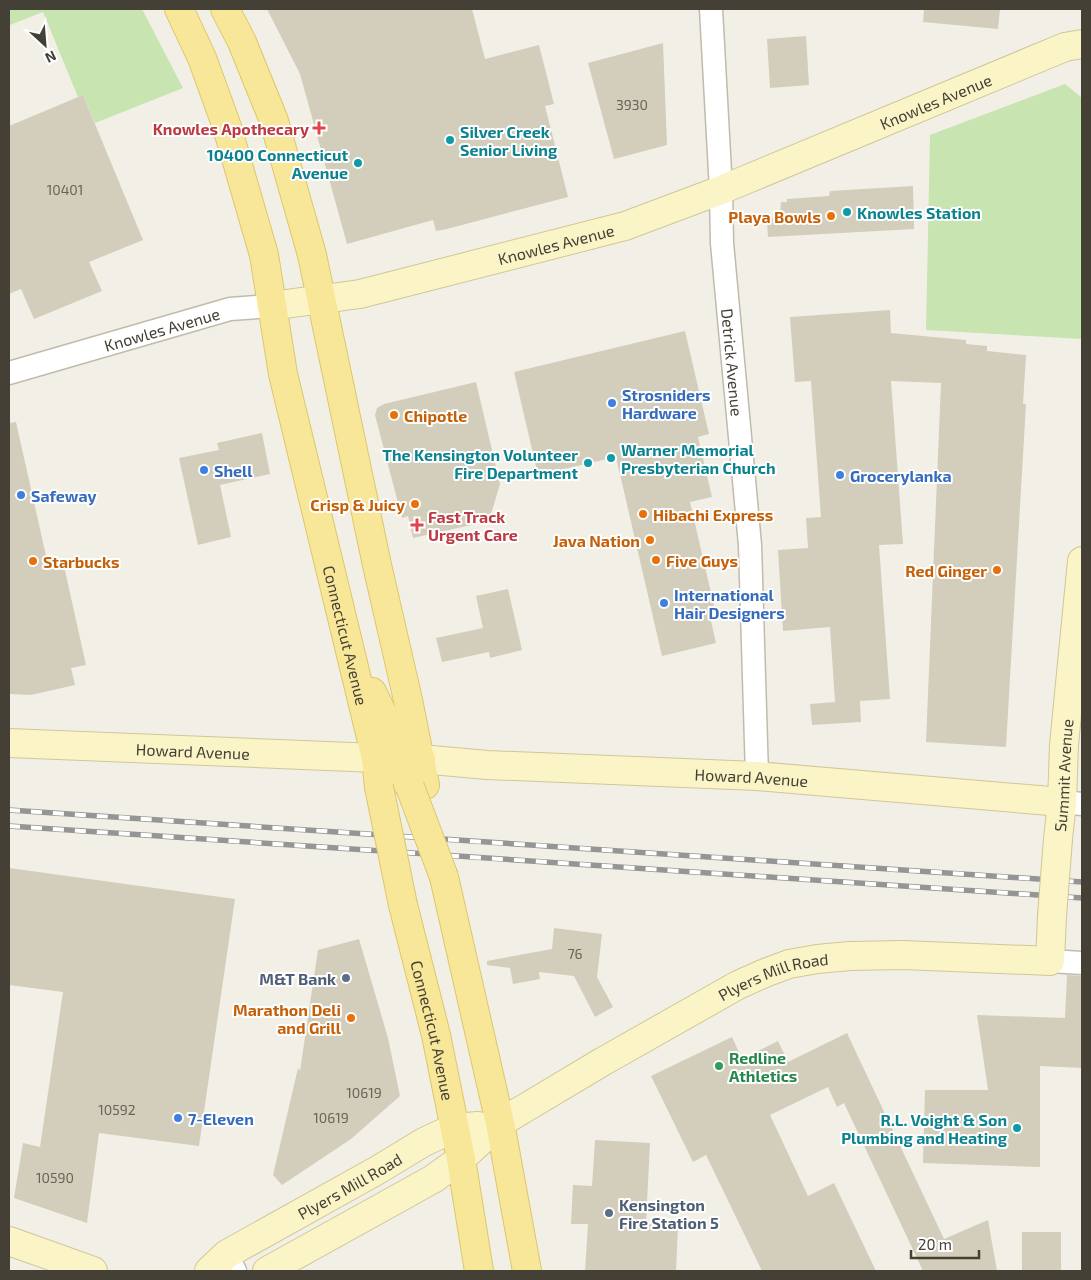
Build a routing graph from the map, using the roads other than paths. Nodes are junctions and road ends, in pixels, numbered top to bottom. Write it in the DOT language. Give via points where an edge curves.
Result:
graph roads {
  1 [pos="178,9"];
  2 [pos="226,9"];
  3 [pos="711,9"];
  4 [pos="1082,44"];
  5 [pos="721,190"];
  6 [pos="322,299"];
  7 [pos="272,306"];
  8 [pos="9,374"];
  9 [pos="1082,561"];
  10 [pos="349,646"];
  11 [pos="9,743"];
  12 [pos="376,758"];
  13 [pos="757,776"];
  14 [pos="418,777"];
  15 [pos="1072,803"];
  16 [pos="1050,961"];
  17 [pos="1082,963"];
  18 [pos="500,1124"];
  19 [pos="454,1128"];
  20 [pos="461,1159"];
  21 [pos="9,1241"];
  22 [pos="224,1266"];
  23 [pos="93,1271"];
  24 [pos="267,1271"];
  25 [pos="480,1271"];
  26 [pos="527,1271"];
  1 -- 7 [label="main road, Connecticut Avenue" via="202,58 227,127 264,255"];
  2 -- 6 [label="main road" via="274,121"];
  3 -- 5 [label="street, Detrick Avenue"];
  4 -- 5 [label="street, Knowles Avenue" via="1065,47"];
  5 -- 6 [label="street, Knowles Avenue" via="625,226 360,294"];
  5 -- 13 [label="street, Detrick Avenue" via="722,243 750,545"];
  6 -- 7 [label="street, Knowles Avenue"];
  6 -- 14 [label="main road"];
  7 -- 8 [label="street, Knowles Avenue" via="230,309"];
  7 -- 10 [label="main road, Connecticut Avenue" via="283,374"];
  9 -- 15 [label="street, Summit Avenue" via="1064,745"];
  10 -- 12 [label="main road, Connecticut Avenue"];
  10 -- 14 [label="main road" via="393,735 406,751"];
  11 -- 12 [label="street, Howard Avenue"];
  12 -- 14 [label="main road" via="401,774"];
  12 -- 19 [label="main road, Connecticut Avenue, bridge" via="403,905 436,1035"];
  13 -- 14 [label="street, Howard Avenue" via="487,765"];
  13 -- 15 [label="street, Howard Avenue"];
  14 -- 18 [label="main road, bridge"];
  15 -- 16 [label="street, Summit Avenue, bridge" via="1058,839"];
  16 -- 17 [label="street, Plyers Mill Road"];
  16 -- 18 [label="street, Plyers Mill Road" via="903,954 850,956 789,964 738,985"];
  18 -- 19 [label="street, Plyers Mill Road"];
  18 -- 20 [label="street, Plyers Mill Road"];
  18 -- 26 [label="main road"];
  19 -- 20 [label="main road, Connecticut Avenue"];
  19 -- 22 [label="street, Plyers Mill Road" via="287,1220"];
  20 -- 24 [label="street, Plyers Mill Road" via="434,1179"];
  20 -- 25 [label="main road, Connecticut Avenue"];
  21 -- 23 [label="street"];
}
